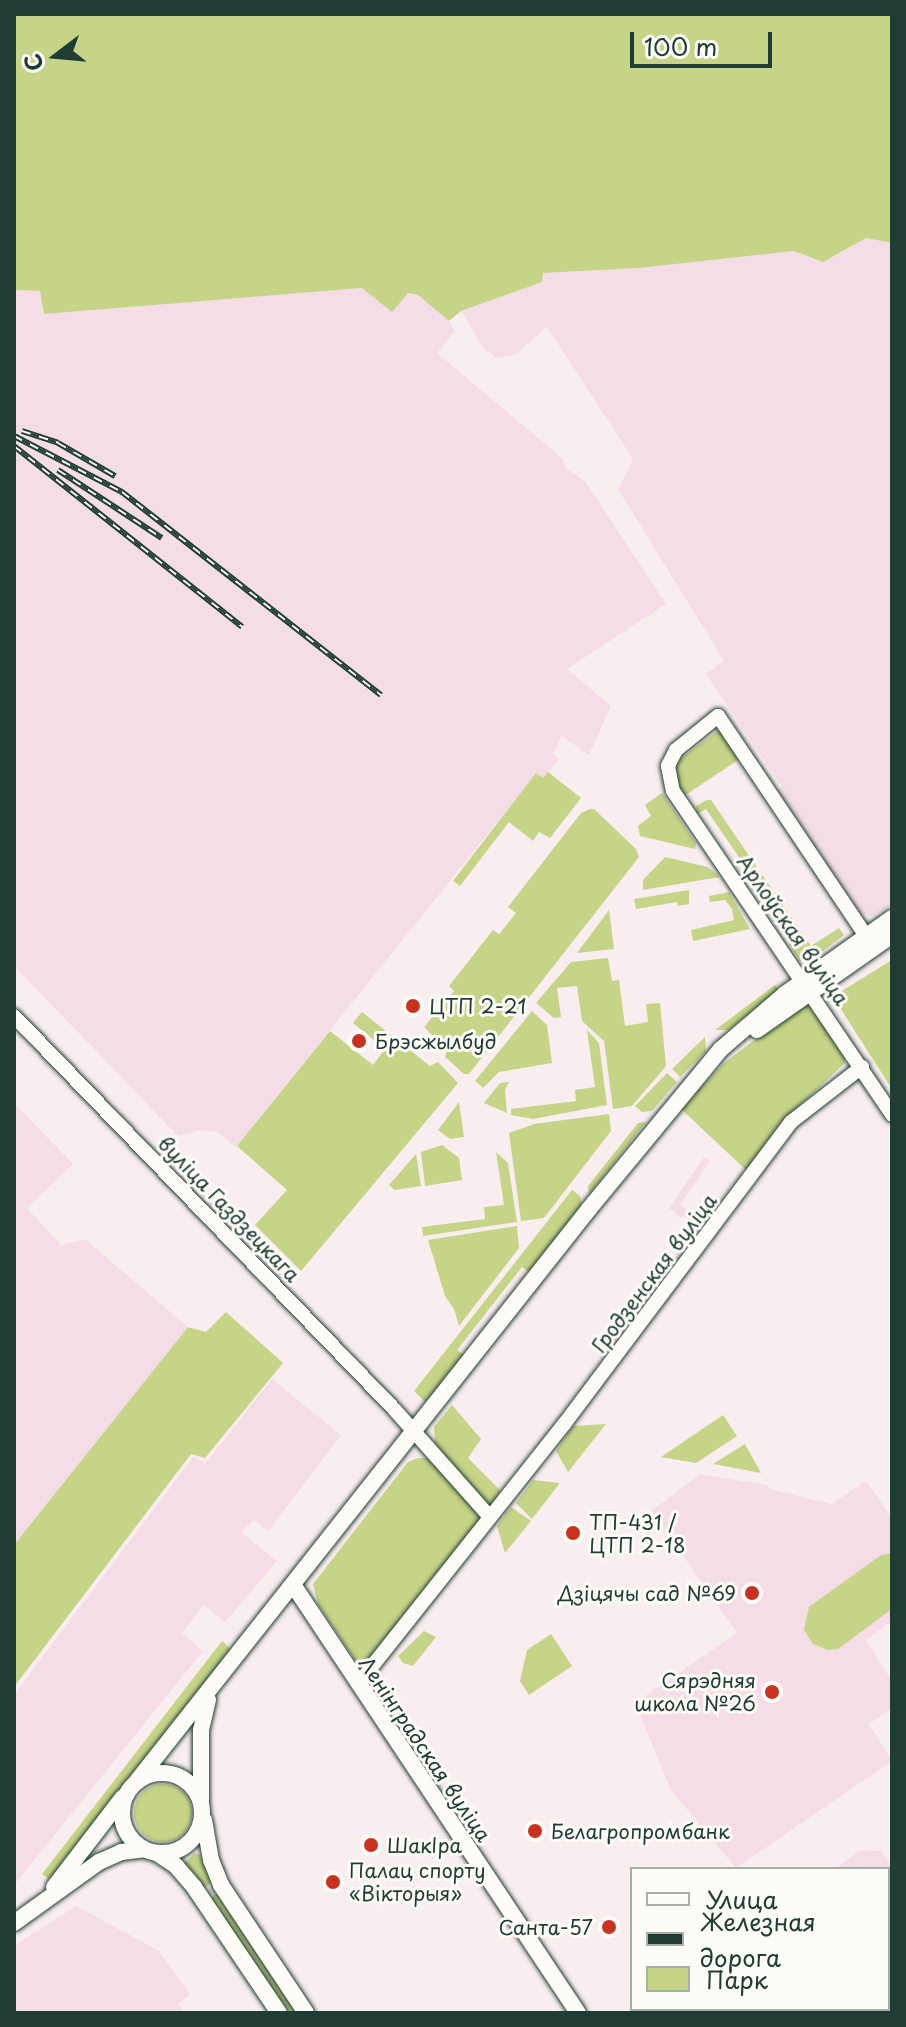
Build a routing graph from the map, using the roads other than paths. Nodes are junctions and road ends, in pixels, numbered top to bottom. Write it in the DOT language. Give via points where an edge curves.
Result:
graph roads {
  1 [pos="892,918"];
  2 [pos="892,935"];
  3 [pos="869,943"];
  4 [pos="892,943"];
  5 [pos="808,988"];
  6 [pos="14,1016"];
  7 [pos="862,1067"];
  8 [pos="892,1115"];
  9 [pos="414,1431"];
  10 [pos="490,1517"];
  11 [pos="294,1586"];
  12 [pos="358,1684"];
  13 [pos="213,1690"];
  14 [pos="132,1786"];
  15 [pos="202,1808"];
  16 [pos="150,1851"];
  17 [pos="37,1906"];
  18 [pos="14,1923"];
  19 [pos="279,2013"];
  20 [pos="306,2013"];
  21 [pos="578,2013"];
  1 -- 3 [label="main road"];
  2 -- 3 [label="main road"];
  3 -- 4 [label="main road"];
  3 -- 5 [label="main road"];
  3 -- 5 [label="street, Арлоўская вуліца" via="718,716 676,750 668,766 673,791"];
  5 -- 7 [label="street, Арлоўская вуліца"];
  5 -- 9 [label="main road" via="708,1066 666,1113"];
  6 -- 9 [label="street, вуліца Газдзецкага"];
  7 -- 8 [label="street, Арлоўская вуліца"];
  7 -- 10 [label="street, Гродзенская вуліца" via="791,1122"];
  9 -- 10 [label="street"];
  9 -- 11 [label="main road"];
  10 -- 12 [label="street, Гродзенская вуліца"];
  11 -- 12 [label="main road, Ленінградская вуліца"];
  11 -- 13 [label="main road"];
  12 -- 21 [label="main road, Ленінградская вуліца"];
  13 -- 14 [label="main road"];
  13 -- 15 [label="main road" via="201,1730"];
  14 -- 15 [label="main road" via="158,1773 180,1776 197,1791"];
  14 -- 16 [label="main road" via="123,1804 125,1830"];
  14 -- 17 [label="main road"];
  15 -- 16 [label="main road" via="193,1840 170,1853"];
  15 -- 20 [label="main road" via="221,1885"];
  16 -- 17 [label="main road" via="111,1855"];
  16 -- 19 [label="main road" via="176,1866 194,1887"];
  17 -- 18 [label="main road"];
}
